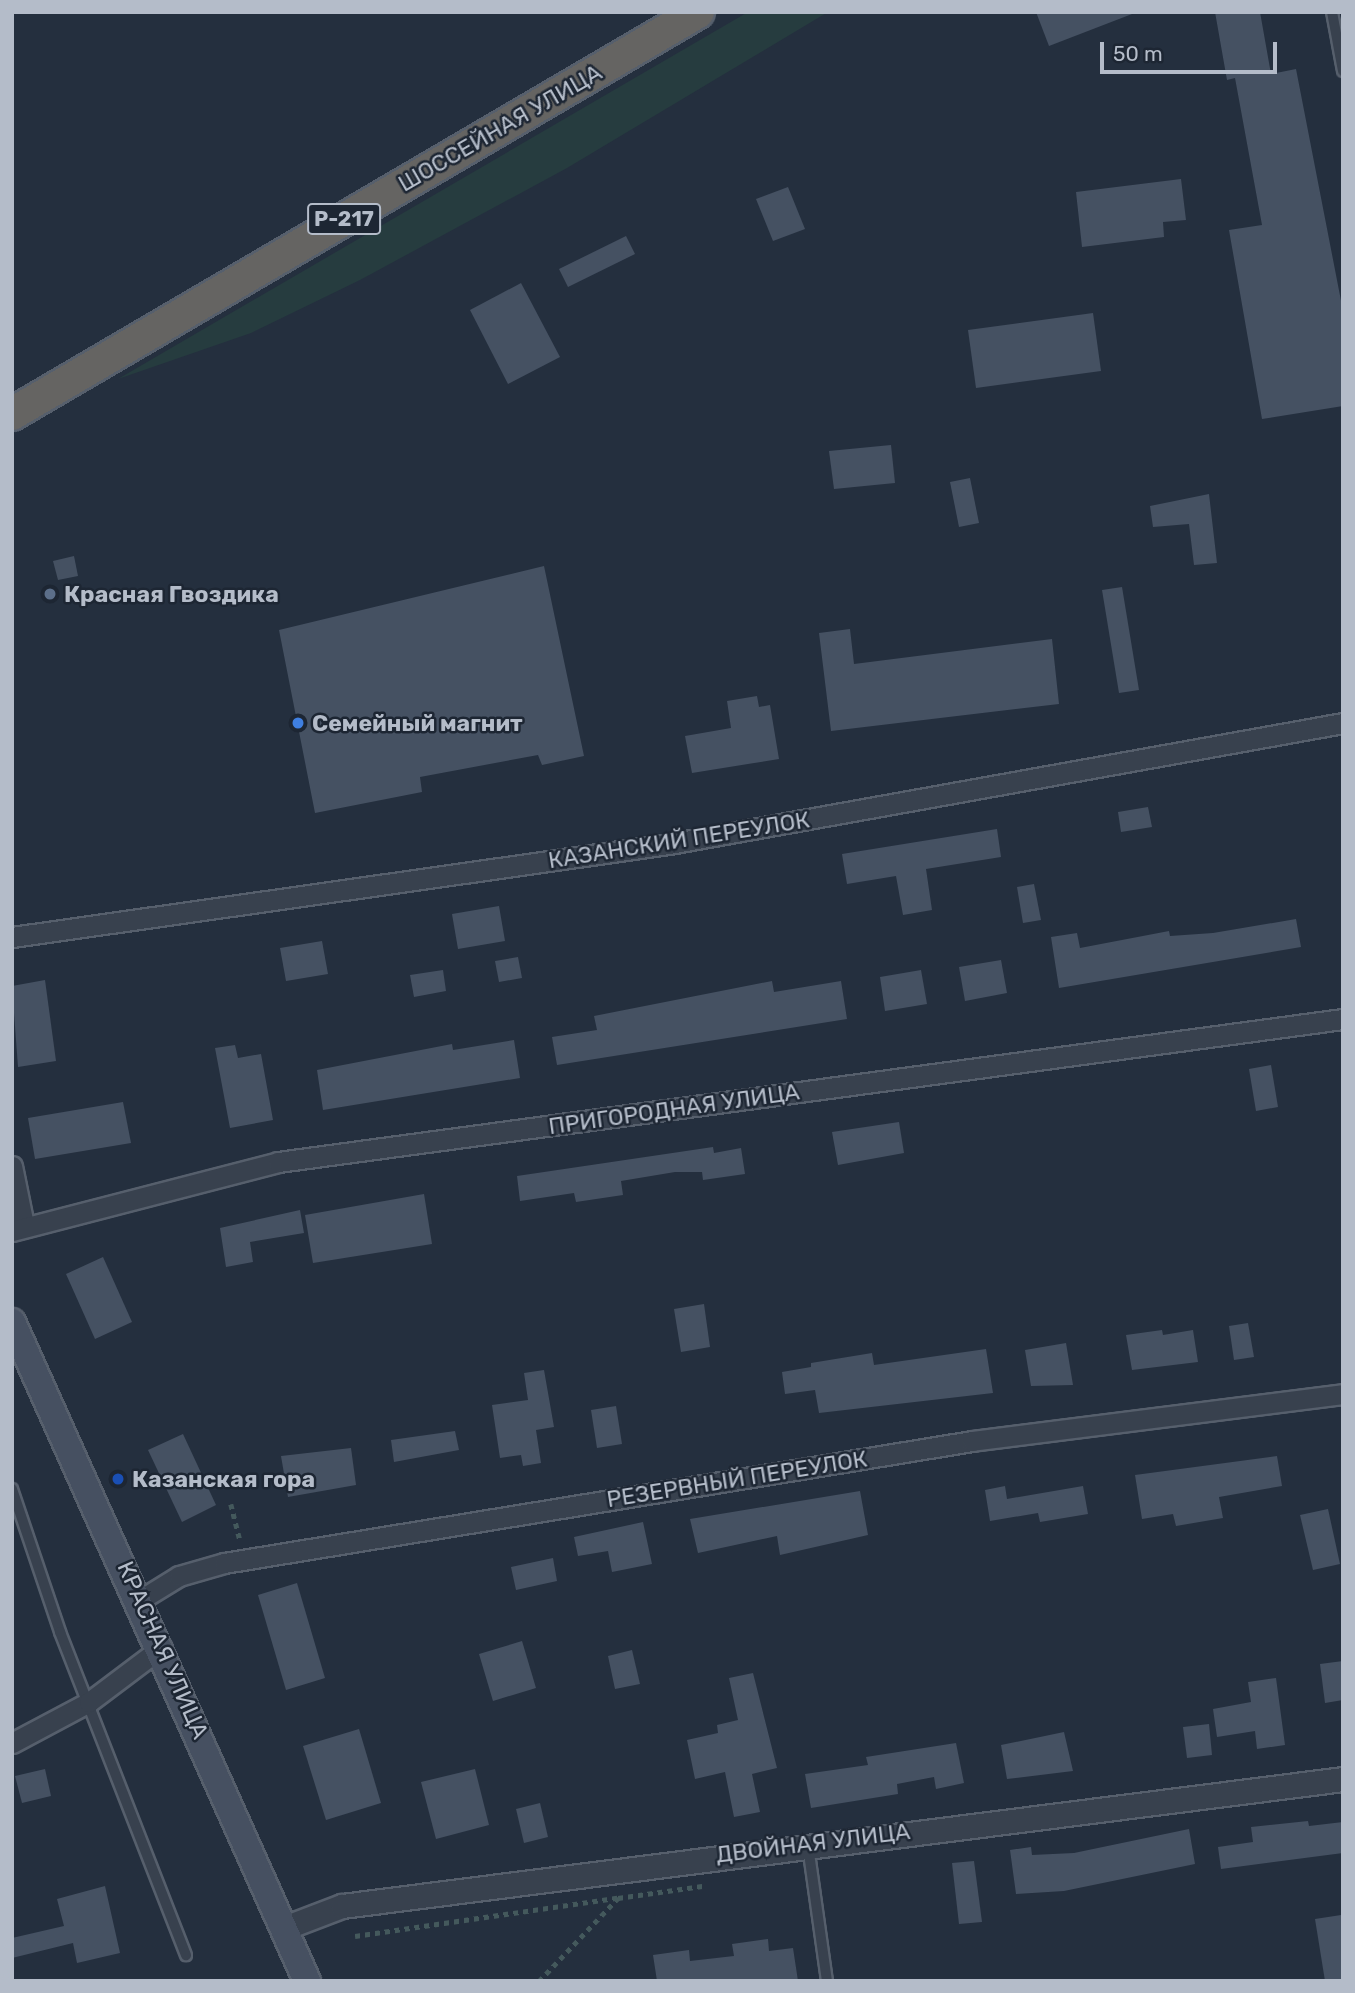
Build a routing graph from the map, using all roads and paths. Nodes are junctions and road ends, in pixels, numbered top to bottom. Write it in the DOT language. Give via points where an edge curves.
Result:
graph roads {
  1 [pos="698,12"];
  2 [pos="1332,12"];
  3 [pos="1343,71"];
  4 [pos="12,414"];
  5 [pos="1343,723"];
  6 [pos="12,937"];
  7 [pos="1343,1018"];
  8 [pos="12,1166"];
  9 [pos="18,1228"];
  10 [pos="12,1322"];
  11 [pos="1343,1394"];
  12 [pos="12,1489"];
  13 [pos="231,1504"];
  14 [pos="245,1560"];
  15 [pos="140,1600"];
  16 [pos="162,1647"];
  17 [pos="89,1702"];
  18 [pos="12,1743"];
  19 [pos="1343,1779"];
  20 [pos="808,1843"];
  21 [pos="715,1884"];
  22 [pos="618,1898"];
  23 [pos="287,1927"];
  24 [pos="355,1936"];
  25 [pos="186,1955"];
  26 [pos="307,1981"];
  27 [pos="539,1981"];
  28 [pos="827,1981"];
  1 -- 4 [label="highway, ШОССЕЙНАЯ УЛИЦА / Р-217"];
  2 -- 3 [label="lane"];
  5 -- 6 [label="street, КАЗАНСКИЙ ПЕРЕУЛОК" via="669,844"];
  7 -- 9 [label="street, ПРИГОРОДНАЯ УЛИЦА" via="278,1162"];
  8 -- 9 [label="street"];
  10 -- 15 [label="main road, КРАСНАЯ УЛИЦА"];
  11 -- 14 [label="street, РЕЗЕРВНЫЙ ПЕРЕУЛОК" via="972,1441"];
  12 -- 17 [label="lane"];
  13 -- 14 [label="path"];
  14 -- 15 [label="street, РЕЗЕРВНЫЙ ПЕРЕУЛОК" via="179,1576"];
  15 -- 16 [label="main road, КРАСНАЯ УЛИЦА"];
  16 -- 17 [label="street"];
  16 -- 23 [label="main road, КРАСНАЯ УЛИЦА"];
  17 -- 18 [label="street"];
  17 -- 25 [label="lane"];
  19 -- 20 [label="street, ДВОЙНАЯ УЛИЦА"];
  20 -- 23 [label="street, ДВОЙНАЯ УЛИЦА" via="342,1906"];
  20 -- 28 [label="lane"];
  21 -- 22 [label="path"];
  22 -- 24 [label="path"];
  22 -- 27 [label="path"];
  23 -- 26 [label="main road, КРАСНАЯ УЛИЦА"];
}
